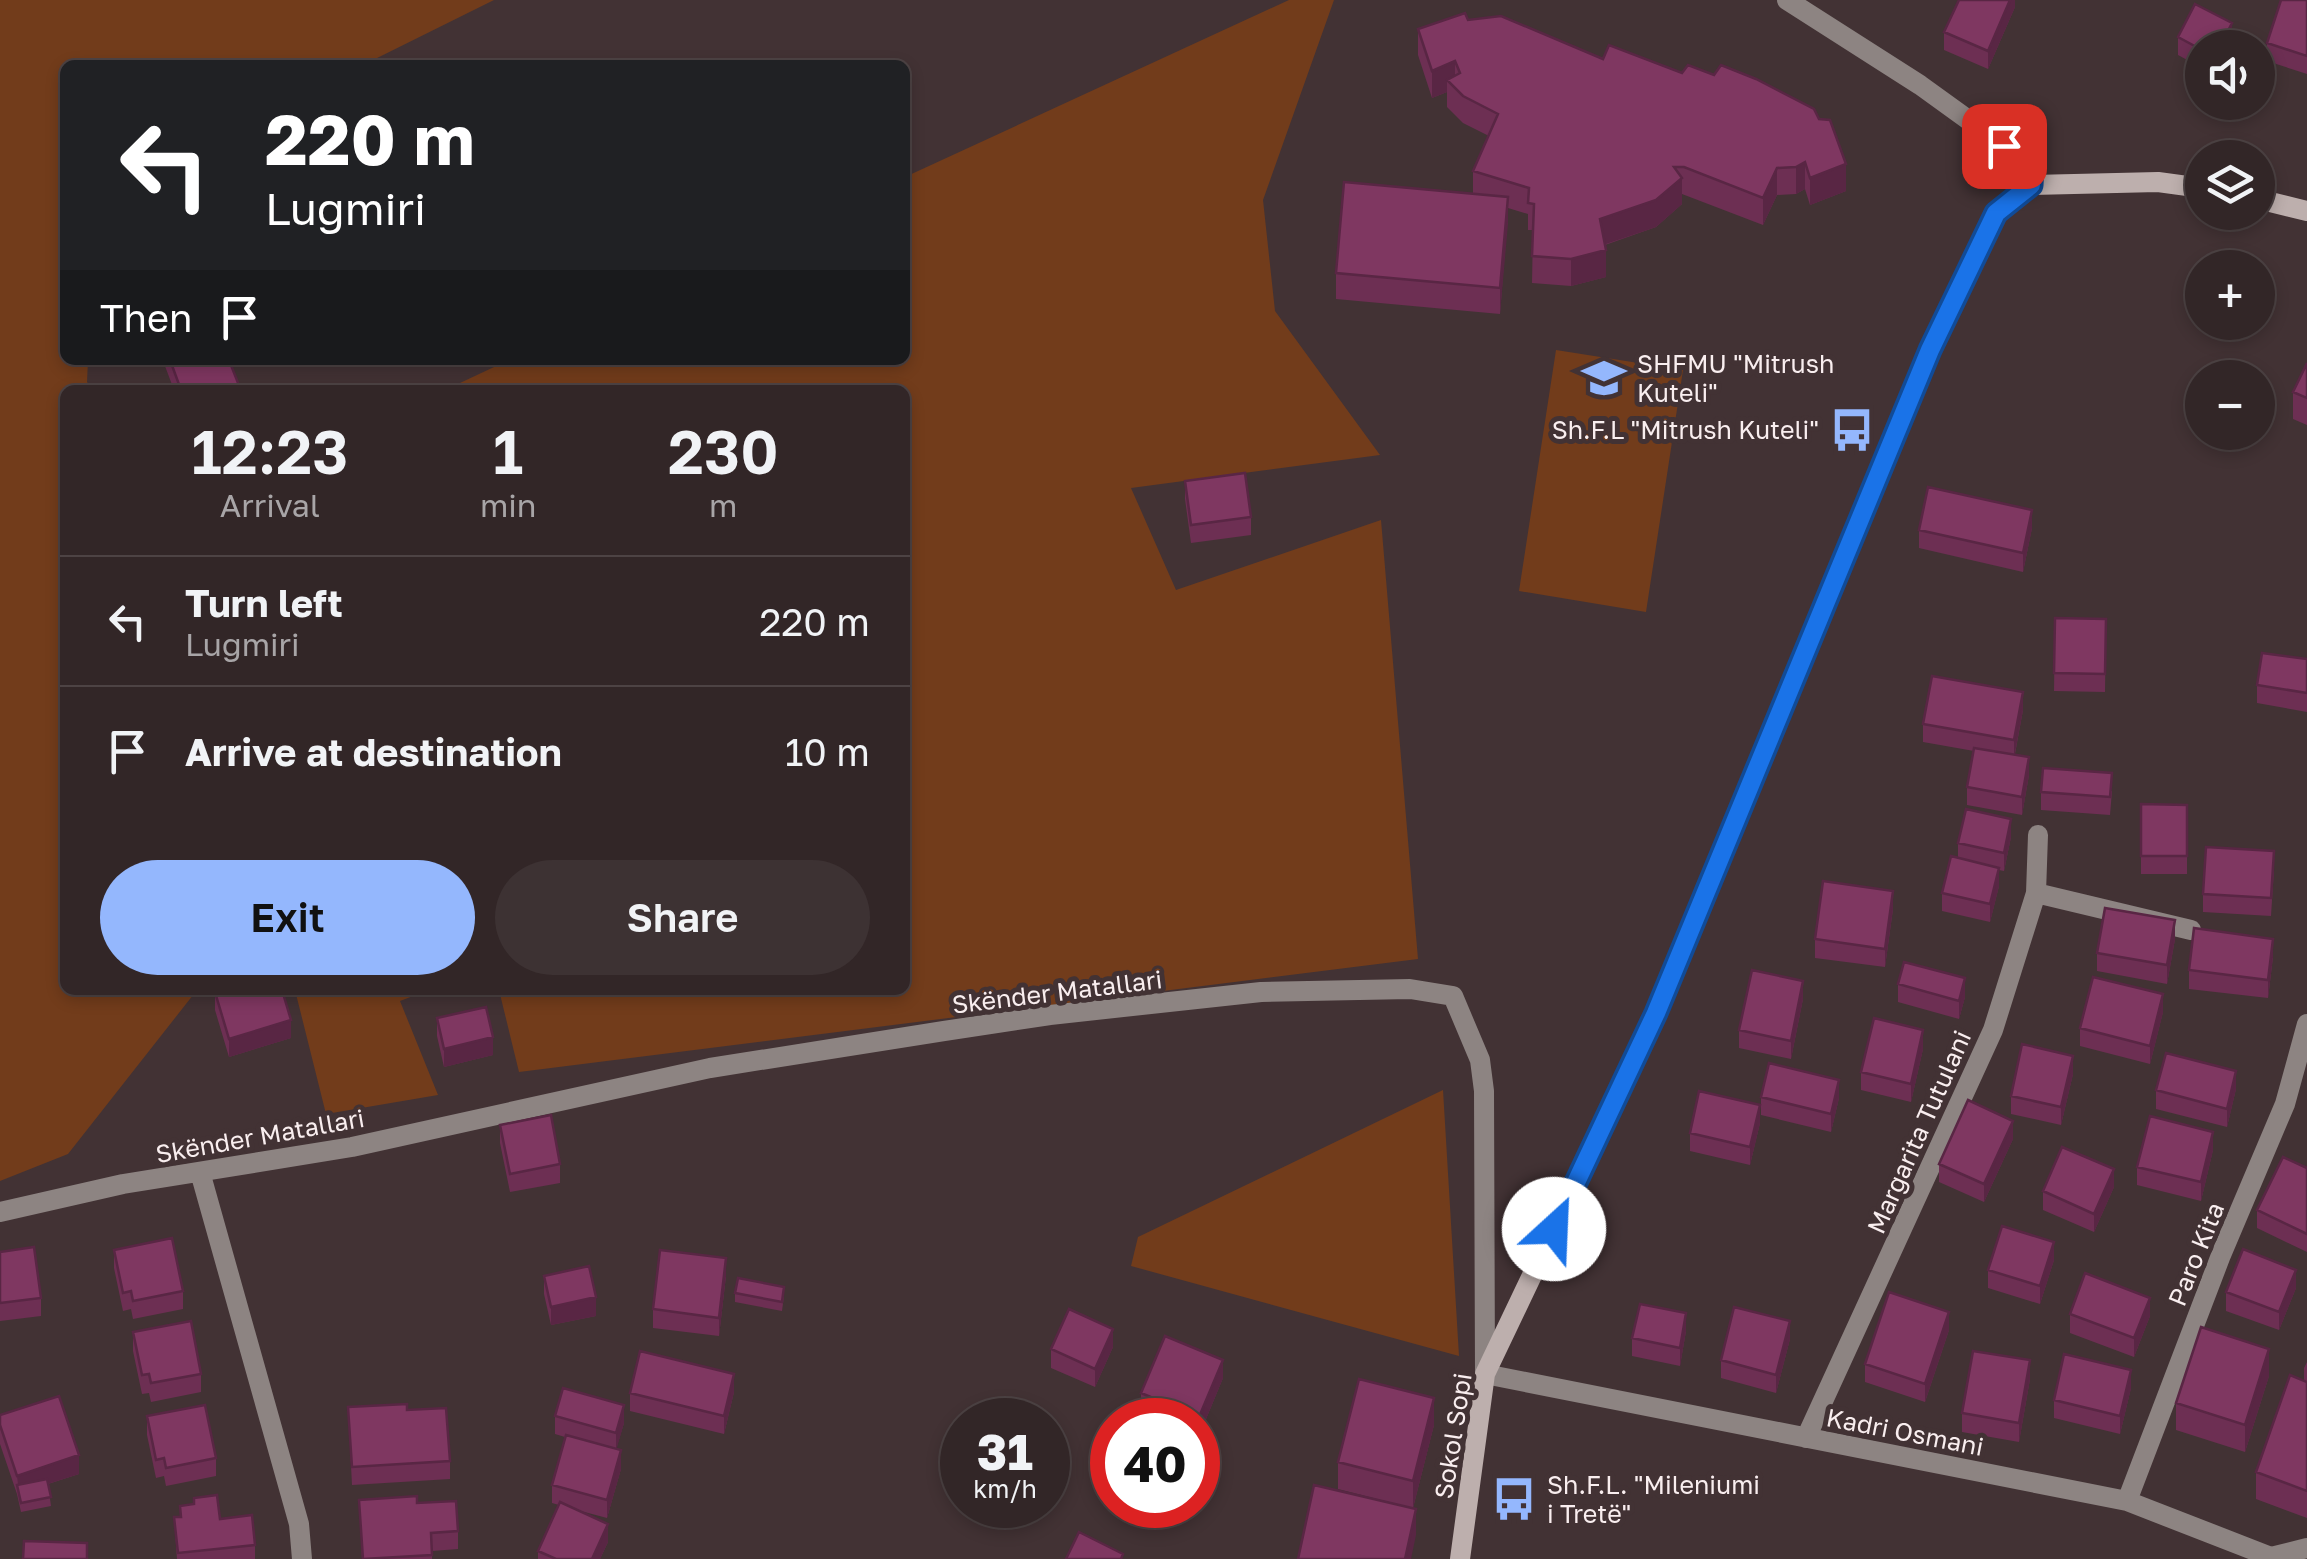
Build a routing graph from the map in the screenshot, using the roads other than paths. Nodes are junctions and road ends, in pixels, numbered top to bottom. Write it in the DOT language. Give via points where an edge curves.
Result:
graph roads {
  1 [pos="1787,0"];
  2 [pos="2031,185"];
  3 [pos="2185,186"];
  4 [pos="2275,203"];
  5 [pos="2307,211"];
  6 [pos="2038,835"];
  7 [pos="2036,893"];
  8 [pos="2191,930"];
  9 [pos="2307,1024"];
  10 [pos="200,1172"];
  11 [pos="0,1212"];
  12 [pos="1485,1374"];
  13 [pos="1806,1438"];
  14 [pos="2127,1501"];
  15 [pos="2307,1548"];
  16 [pos="302,1559"];
  17 [pos="1460,1559"];
  1 -- 2 [label="street" via="2032,166"];
  2 -- 3 [label="street"];
  2 -- 12 [label="street, Sokol Sopi" via="1996,213 1930,350 1656,1013"];
  4 -- 5 [label="street"];
  6 -- 7 [label="street, Margarita Tutulani"];
  7 -- 8 [label="street"];
  7 -- 13 [label="street, Margarita Tutulani" via="1993,1030"];
  9 -- 14 [label="street, Paro Kita" via="2286,1104"];
  10 -- 11 [label="street, Skënder Matallari"];
  10 -- 12 [label="street, Skënder Matallari" via="352,1147 710,1068 1050,1016 1262,992 1410,989 1453,996 1480,1060"];
  10 -- 16 [label="street" via="299,1524"];
  12 -- 13 [label="street, Kadri Osmani"];
  12 -- 17 [label="street, Sokol Sopi"];
  13 -- 14 [label="street, Kadri Osmani"];
  14 -- 15 [label="street, Kadri Osmani" via="2271,1557"];
}
